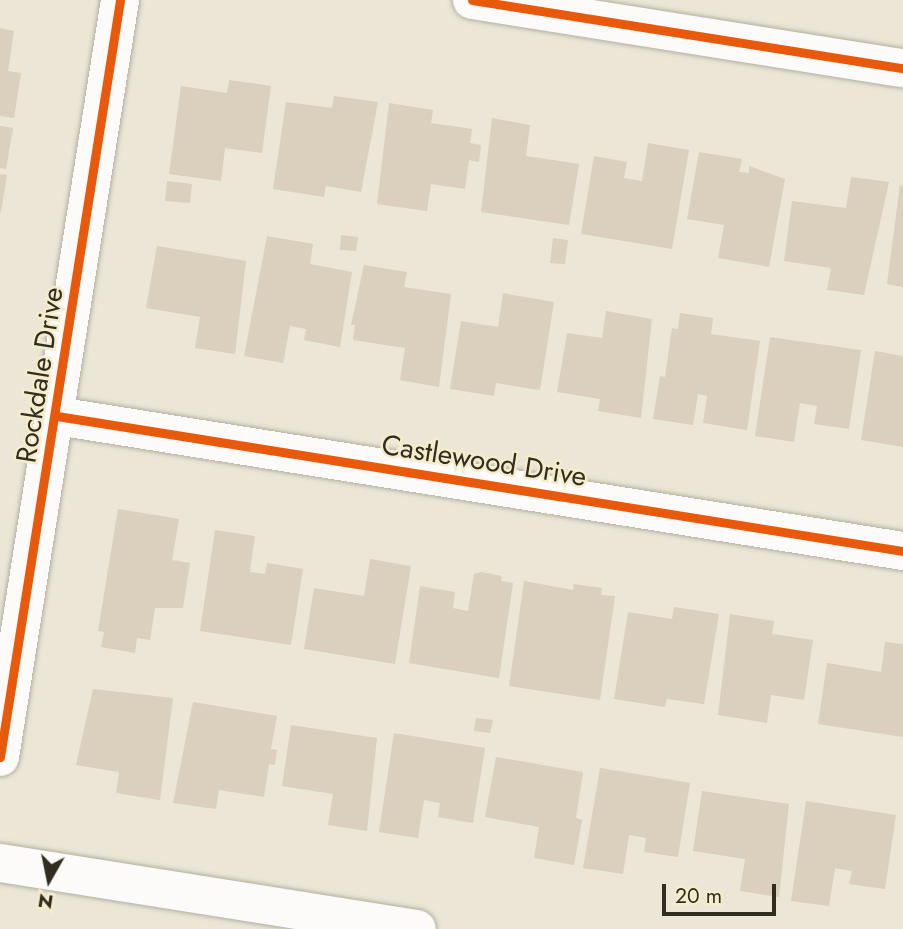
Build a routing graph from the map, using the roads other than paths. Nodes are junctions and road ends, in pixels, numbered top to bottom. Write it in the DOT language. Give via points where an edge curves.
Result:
graph roads {
  1 [pos="120,0"];
  2 [pos="472,0"];
  3 [pos="903,68"];
  4 [pos="57,416"];
  5 [pos="903,551"];
  6 [pos="0,757"];
  7 [pos="0,863"];
  8 [pos="417,929"];
  1 -- 4 [label="street, Rockdale Drive"];
  2 -- 3 [label="street"];
  4 -- 5 [label="street, Castlewood Drive"];
  4 -- 6 [label="street, Rockdale Drive"];
  7 -- 8 [label="street"];
}
